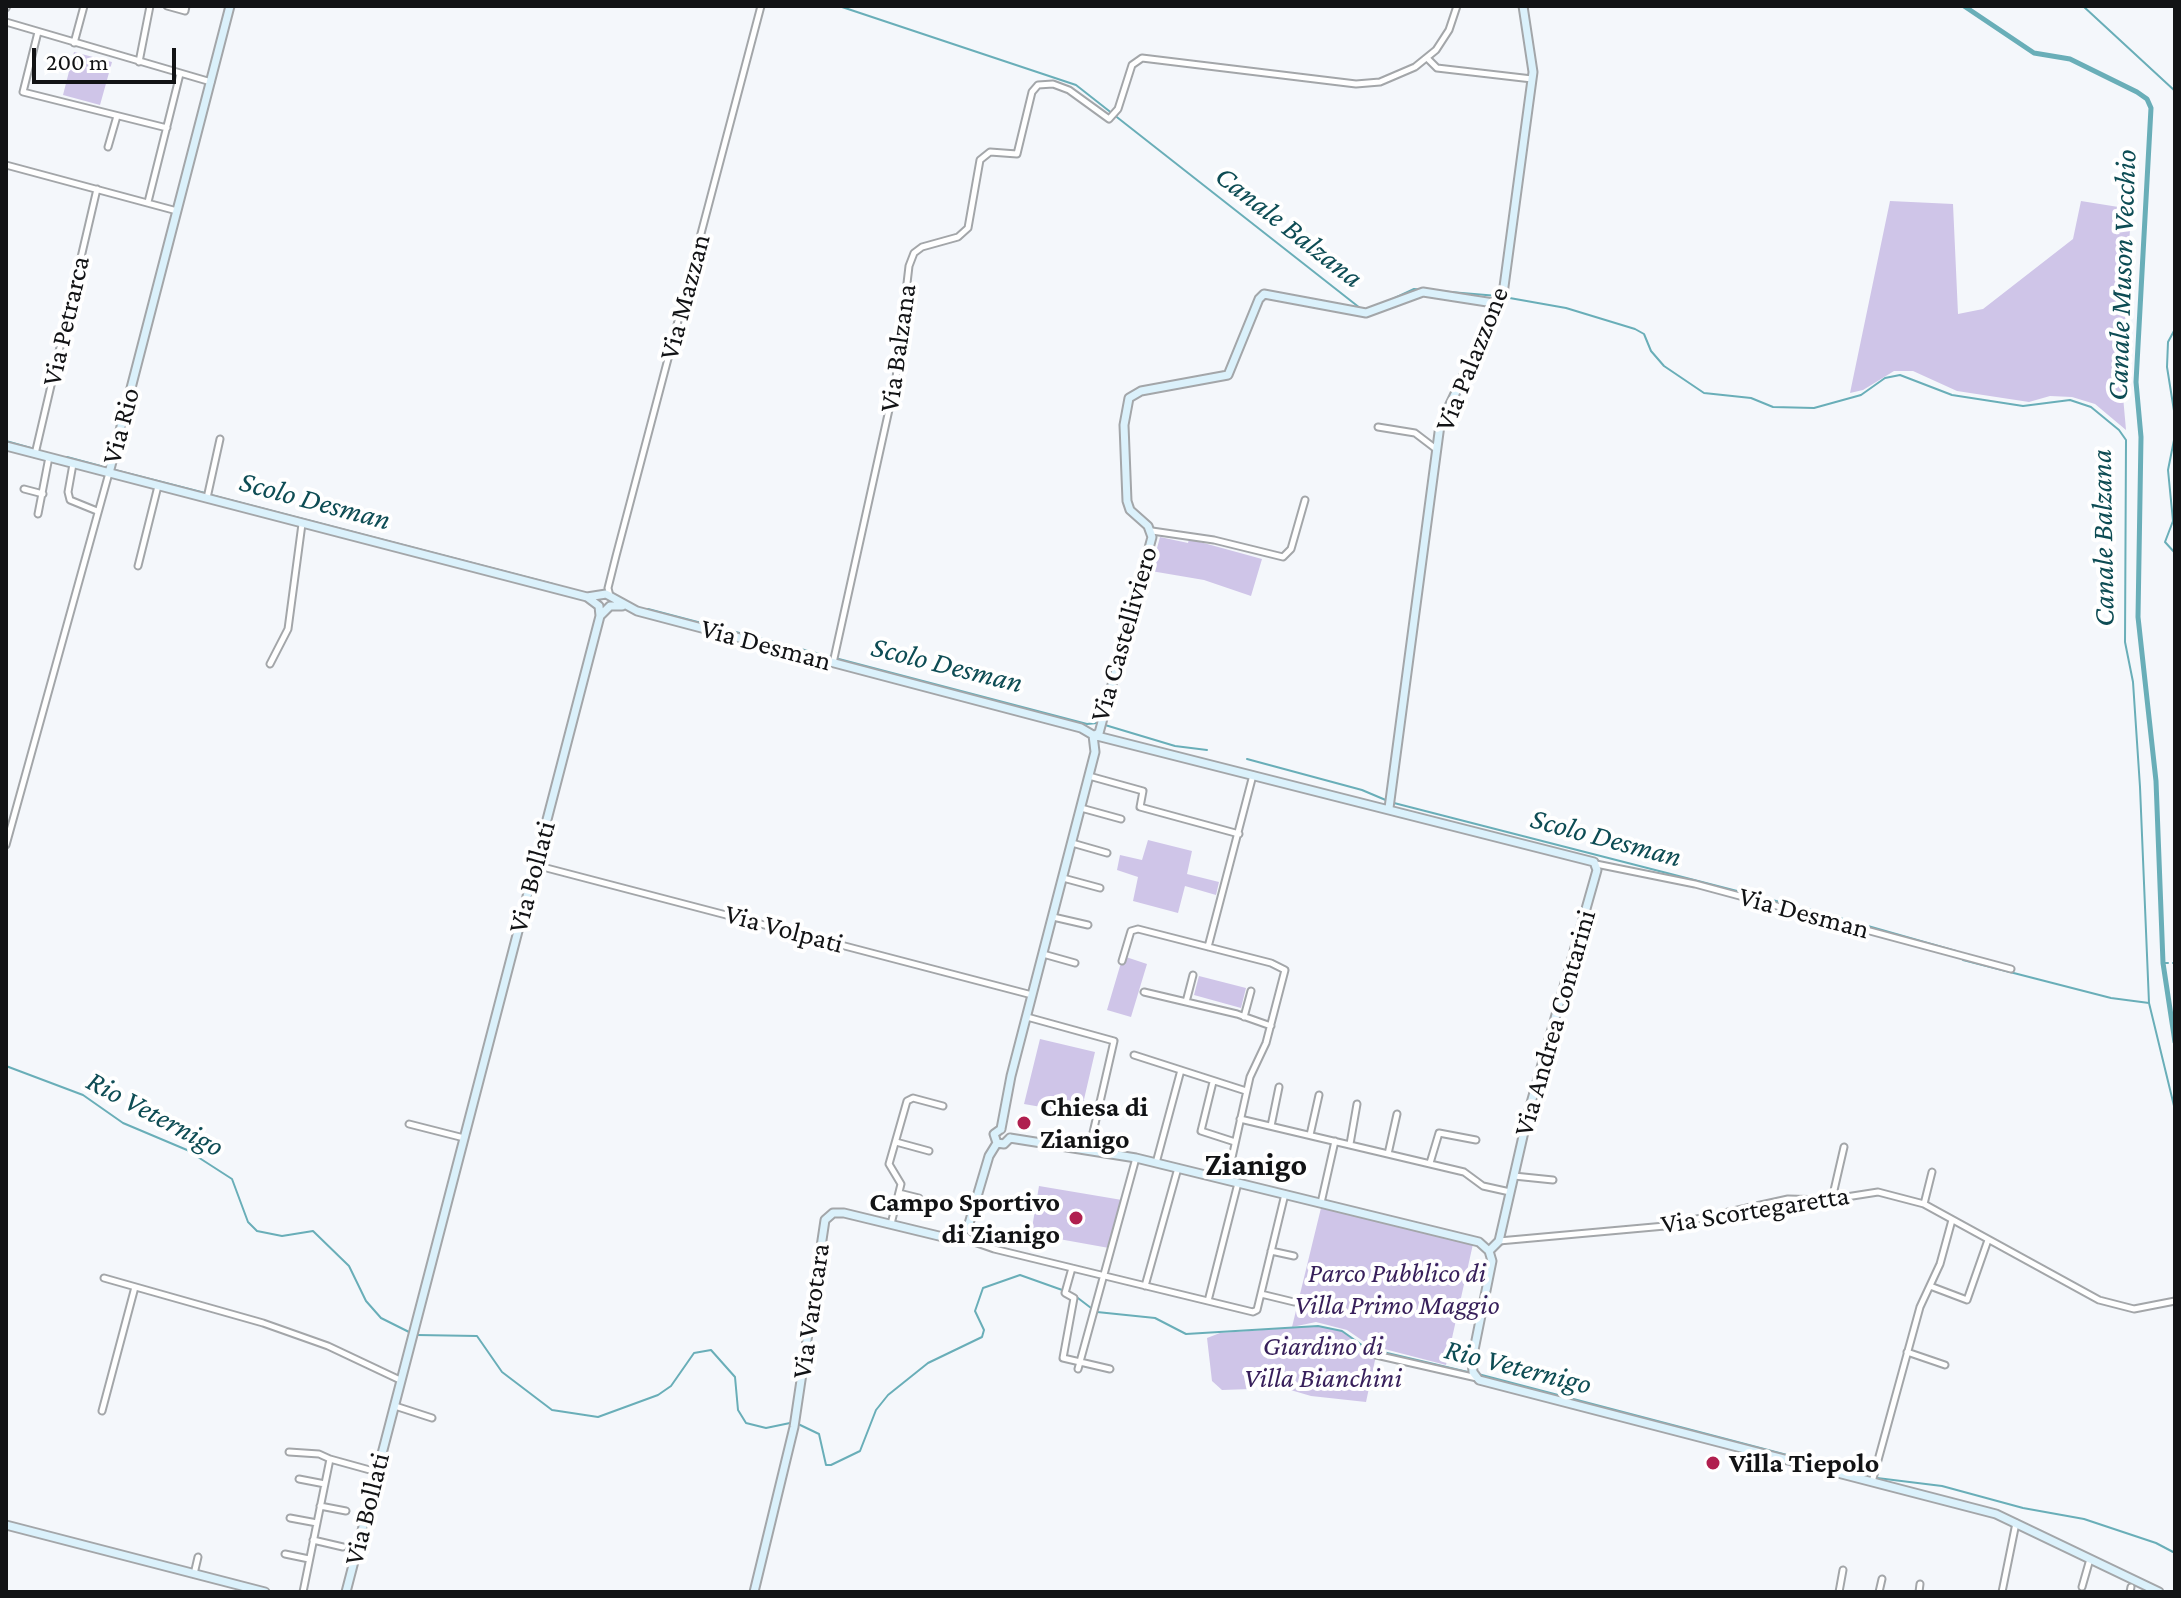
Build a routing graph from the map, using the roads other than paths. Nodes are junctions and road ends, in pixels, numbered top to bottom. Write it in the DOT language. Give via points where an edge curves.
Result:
graph roads {
  1 [pos="84,6"];
  2 [pos="150,6"];
  3 [pos="167,6"];
  4 [pos="186,6"];
  5 [pos="230,6"];
  6 [pos="761,6"];
  7 [pos="1457,6"];
  8 [pos="1523,6"];
  9 [pos="6,22"];
  10 [pos="38,32"];
  11 [pos="74,43"];
  12 [pos="1427,58"];
  13 [pos="139,62"];
  14 [pos="180,74"];
  15 [pos="1532,79"];
  16 [pos="212,82"];
  17 [pos="117,116"];
  18 [pos="167,128"];
  19 [pos="108,147"];
  20 [pos="6,165"];
  21 [pos="97,189"];
  22 [pos="148,202"];
  23 [pos="177,211"];
  24 [pos="1502,299"];
  25 [pos="1378,427"];
  26 [pos="220,439"];
  27 [pos="6,446"];
  28 [pos="1436,449"];
  29 [pos="35,454"];
  30 [pos="49,457"];
  31 [pos="73,464"];
  32 [pos="110,470"];
  33 [pos="158,486"];
  34 [pos="24,489"];
  35 [pos="43,494"];
  36 [pos="208,495"];
  37 [pos="1305,500"];
  38 [pos="98,511"];
  39 [pos="38,514"];
  40 [pos="302,524"];
  41 [pos="1152,531"];
  42 [pos="138,566"];
  43 [pos="605,599"];
  44 [pos="834,659"];
  45 [pos="270,664"];
  46 [pos="1093,735"];
  47 [pos="1254,774"];
  48 [pos="1089,776"];
  49 [pos="1389,804"];
  50 [pos="1081,808"];
  51 [pos="1121,819"];
  52 [pos="1239,834"];
  53 [pos="1072,843"];
  54 [pos="6,845"];
  55 [pos="1107,853"];
  56 [pos="536,863"];
  57 [pos="1597,867"];
  58 [pos="1063,878"];
  59 [pos="1100,888"];
  60 [pos="1053,917"];
  61 [pos="1088,925"];
  62 [pos="1208,947"];
  63 [pos="1043,954"];
  64 [pos="1122,961"];
  65 [pos="1075,963"];
  66 [pos="2011,969"];
  67 [pos="1193,975"];
  68 [pos="1251,991"];
  69 [pos="1144,992"];
  70 [pos="1032,995"];
  71 [pos="1186,1002"];
  72 [pos="1027,1017"];
  73 [pos="1244,1017"];
  74 [pos="1271,1026"];
  75 [pos="1134,1055"];
  76 [pos="1181,1070"];
  77 [pos="1213,1082"];
  78 [pos="1279,1087"];
  79 [pos="1246,1091"];
  80 [pos="1319,1095"];
  81 [pos="1357,1104"];
  82 [pos="943,1106"];
  83 [pos="1397,1114"];
  84 [pos="1240,1119"];
  85 [pos="409,1124"];
  86 [pos="1271,1126"];
  87 [pos="1001,1129"];
  88 [pos="1310,1135"];
  89 [pos="464,1138"];
  90 [pos="1010,1138"];
  91 [pos="1476,1140"];
  92 [pos="1335,1141"];
  93 [pos="896,1142"];
  94 [pos="1235,1142"];
  95 [pos="997,1143"];
  96 [pos="1350,1144"];
  97 [pos="1844,1147"];
  98 [pos="1089,1150"];
  99 [pos="929,1151"];
  100 [pos="1388,1154"];
  101 [pos="1136,1158"];
  102 [pos="1156,1163"];
  103 [pos="1430,1163"];
  104 [pos="1178,1168"];
  105 [pos="1932,1172"];
  106 [pos="1513,1176"];
  107 [pos="1227,1180"];
  108 [pos="1553,1180"];
  109 [pos="1238,1183"];
  110 [pos="1510,1192"];
  111 [pos="899,1193"];
  112 [pos="1285,1194"];
  113 [pos="919,1198"];
  114 [pos="1832,1199"];
  115 [pos="1321,1203"];
  116 [pos="1924,1204"];
  117 [pos="1952,1219"];
  118 [pos="891,1224"];
  119 [pos="963,1233"];
  120 [pos="1988,1240"];
  121 [pos="1499,1241"];
  122 [pos="1271,1251"];
  123 [pos="1489,1251"];
  124 [pos="1294,1256"];
  125 [pos="1072,1268"];
  126 [pos="1104,1276"];
  127 [pos="104,1278"];
  128 [pos="1145,1286"];
  129 [pos="1930,1286"];
  130 [pos="135,1287"];
  131 [pos="1261,1294"];
  132 [pos="1208,1301"];
  133 [pos="2175,1301"];
  134 [pos="1294,1302"];
  135 [pos="1907,1352"];
  136 [pos="1376,1355"];
  137 [pos="1080,1361"];
  138 [pos="1945,1365"];
  139 [pos="1078,1369"];
  140 [pos="1110,1369"];
  141 [pos="1475,1374"];
  142 [pos="400,1380"];
  143 [pos="394,1405"];
  144 [pos="102,1411"];
  145 [pos="432,1418"];
  146 [pos="289,1452"];
  147 [pos="330,1459"];
  148 [pos="377,1472"];
  149 [pos="299,1479"];
  150 [pos="1872,1482"];
  151 [pos="325,1484"];
  152 [pos="320,1506"];
  153 [pos="346,1511"];
  154 [pos="290,1518"];
  155 [pos="2016,1522"];
  156 [pos="317,1523"];
  157 [pos="6,1525"];
  158 [pos="313,1540"];
  159 [pos="343,1547"];
  160 [pos="285,1554"];
  161 [pos="198,1557"];
  162 [pos="2090,1558"];
  163 [pos="309,1559"];
  164 [pos="1843,1570"];
  165 [pos="194,1574"];
  166 [pos="1882,1579"];
  167 [pos="1920,1584"];
  168 [pos="2082,1587"];
  169 [pos="265,1592"];
  170 [pos="303,1592"];
  171 [pos="346,1592"];
  172 [pos="754,1592"];
  173 [pos="1839,1592"];
  174 [pos="1879,1592"];
  175 [pos="1919,1592"];
  176 [pos="2002,1592"];
  177 [pos="2159,1592"];
  1 -- 11 [label="street"];
  2 -- 13 [label="street"];
  3 -- 4 [label="street" via="185,11"];
  5 -- 16 [label="street, Via Rio"];
  6 -- 43 [label="street, Via Mazzan"];
  7 -- 12 [label="street, Via Balzana" via="1449,30"];
  8 -- 15 [label="street, Via Palazzone"];
  9 -- 10 [label="street"];
  10 -- 11 [label="street"];
  10 -- 17 [label="street" via="23,92"];
  11 -- 13 [label="street"];
  12 -- 15 [label="street" via="1437,68"];
  12 -- 44 [label="street, Via Balzana" via="1389,79 1356,84 1142,58 1132,65 1115,116 1106,118 1069,90 1038,85 1017,154 990,152 980,160 968,228 914,253 896,378"];
  13 -- 14 [label="street"];
  14 -- 16 [label="street"];
  14 -- 18 [label="street"];
  15 -- 24 [label="street, Via Palazzone"];
  16 -- 23 [label="street, Via Rio"];
  17 -- 18 [label="street"];
  17 -- 19 [label="street"];
  18 -- 22 [label="street"];
  20 -- 21 [label="street"];
  21 -- 22 [label="street"];
  21 -- 29 [label="street, Via Petrarca"];
  22 -- 23 [label="street"];
  23 -- 32 [label="street, Via Rio"];
  24 -- 28 [label="street, Via Palazzone" via="1450,399"];
  24 -- 41 [label="street, Via Castelliviero" via="1423,292 1366,313 1261,296 1224,378 1141,391 1127,401 1127,501"];
  25 -- 28 [label="street" via="1415,433"];
  26 -- 36 [label="street"];
  27 -- 29 [label="street"];
  28 -- 49 [label="street, Via Palazzone"];
  29 -- 30 [label="street"];
  30 -- 31 [label="street"];
  30 -- 35 [label="street"];
  31 -- 32 [label="street"];
  31 -- 38 [label="street" via="70,500"];
  32 -- 33 [label="street"];
  32 -- 38 [label="street, Via Rio"];
  33 -- 36 [label="street"];
  33 -- 42 [label="street"];
  34 -- 35 [label="street"];
  35 -- 39 [label="street"];
  36 -- 40 [label="street"];
  37 -- 41 [label="street, Via Castelliviero" via="1291,549 1283,557"];
  38 -- 54 [label="street, Via Rio"];
  40 -- 43 [label="street"];
  40 -- 45 [label="street" via="287,634"];
  41 -- 46 [label="street, Via Castelliviero" via="1099,733"];
  43 -- 44 [label="street, Via Desman"];
  43 -- 56 [label="street, Via Bollati"];
  44 -- 46 [label="street, Via Desman"];
  46 -- 47 [label="street, Via Desman"];
  46 -- 48 [label="street" via="1096,747"];
  47 -- 49 [label="street, Via Desman"];
  47 -- 52 [label="street"];
  48 -- 50 [label="street"];
  48 -- 52 [label="street" via="1143,791 1140,807"];
  49 -- 57 [label="street, Via Desman"];
  50 -- 51 [label="street"];
  50 -- 53 [label="street"];
  52 -- 62 [label="street"];
  53 -- 55 [label="street"];
  53 -- 58 [label="street"];
  56 -- 70 [label="street, Via Volpati"];
  56 -- 89 [label="street, Via Bollati"];
  57 -- 66 [label="street, Via Desman" via="1695,884"];
  57 -- 106 [label="street, Via Andrea Contarini"];
  58 -- 59 [label="street"];
  58 -- 60 [label="street"];
  60 -- 61 [label="street"];
  60 -- 63 [label="street"];
  62 -- 64 [label="street" via="1134,929"];
  62 -- 74 [label="street" via="1285,970"];
  63 -- 65 [label="street"];
  63 -- 70 [label="street"];
  67 -- 71 [label="street"];
  68 -- 73 [label="street"];
  69 -- 71 [label="street"];
  70 -- 72 [label="street"];
  71 -- 73 [label="street"];
  72 -- 87 [label="street"];
  72 -- 98 [label="street" via="1113,1039"];
  73 -- 74 [label="street"];
  74 -- 79 [label="street"];
  75 -- 76 [label="street"];
  76 -- 77 [label="street"];
  76 -- 102 [label="street"];
  77 -- 79 [label="street"];
  77 -- 94 [label="street" via="1201,1131"];
  78 -- 86 [label="street"];
  79 -- 84 [label="street"];
  80 -- 88 [label="street"];
  81 -- 96 [label="street"];
  82 -- 93 [label="street" via="907,1101"];
  83 -- 100 [label="street"];
  84 -- 86 [label="street"];
  84 -- 94 [label="street"];
  85 -- 89 [label="street"];
  86 -- 88 [label="street"];
  87 -- 90 [label="street"];
  87 -- 95 [label="street" via="994,1134"];
  88 -- 92 [label="street"];
  89 -- 142 [label="street, Via Bollati"];
  90 -- 95 [label="street"];
  90 -- 98 [label="street"];
  91 -- 103 [label="street" via="1439,1133"];
  92 -- 96 [label="street"];
  92 -- 115 [label="street"];
  93 -- 99 [label="street"];
  93 -- 111 [label="street" via="889,1169 901,1181"];
  94 -- 107 [label="street"];
  95 -- 119 [label="street"];
  96 -- 100 [label="street"];
  97 -- 114 [label="street"];
  98 -- 101 [label="street"];
  100 -- 103 [label="street"];
  101 -- 102 [label="street"];
  101 -- 126 [label="street"];
  102 -- 104 [label="street"];
  103 -- 110 [label="street"];
  104 -- 107 [label="street"];
  104 -- 128 [label="street"];
  105 -- 116 [label="street"];
  106 -- 108 [label="street, Via Andrea Contarini"];
  106 -- 110 [label="street, Via Andrea Contarini"];
  107 -- 109 [label="street"];
  109 -- 112 [label="street"];
  109 -- 132 [label="street"];
  110 -- 121 [label="street, Via Andrea Contarini"];
  111 -- 113 [label="street"];
  111 -- 118 [label="street"];
  112 -- 115 [label="street"];
  112 -- 122 [label="street"];
  114 -- 116 [label="street, Via Scortegaretta" via="1868,1192"];
  114 -- 121 [label="street, Via Scortegaretta" via="1788,1199 1665,1226"];
  115 -- 123 [label="street" via="1479,1242"];
  116 -- 117 [label="street, Via Scortegaretta"];
  117 -- 120 [label="street, Via Scortegaretta"];
  117 -- 129 [label="street"];
  118 -- 119 [label="street, Via Varotara" via="943,1237"];
  118 -- 172 [label="street, Via Varotara" via="838,1213 825,1220 795,1424"];
  119 -- 125 [label="street" via="977,1244"];
  120 -- 129 [label="street" via="1967,1300"];
  120 -- 133 [label="street, Via Scortegaretta" via="2078,1291 2116,1306 2134,1309"];
  121 -- 123 [label="street"];
  122 -- 124 [label="street"];
  122 -- 131 [label="street"];
  123 -- 141 [label="street" via="1492,1268"];
  125 -- 126 [label="street"];
  125 -- 137 [label="street" via="1065,1291 1074,1298 1063,1358"];
  126 -- 128 [label="street"];
  126 -- 137 [label="street"];
  127 -- 130 [label="street"];
  128 -- 132 [label="street"];
  129 -- 135 [label="street"];
  130 -- 142 [label="street" via="263,1323"];
  130 -- 144 [label="street"];
  131 -- 132 [label="street" via="1253,1312"];
  131 -- 134 [label="street"];
  135 -- 138 [label="street"];
  135 -- 150 [label="street"];
  136 -- 141 [label="street"];
  137 -- 139 [label="street"];
  137 -- 140 [label="street"];
  141 -- 150 [label="street"];
  142 -- 143 [label="street, Via Bollati"];
  143 -- 145 [label="street"];
  143 -- 148 [label="street, Via Bollati"];
  146 -- 147 [label="street"];
  147 -- 148 [label="street"];
  147 -- 151 [label="street"];
  148 -- 171 [label="street, Via Bollati"];
  149 -- 151 [label="street"];
  150 -- 155 [label="street"];
  151 -- 152 [label="street"];
  152 -- 153 [label="street"];
  152 -- 156 [label="street"];
  154 -- 156 [label="street"];
  155 -- 162 [label="street"];
  155 -- 176 [label="street"];
  156 -- 158 [label="street"];
  157 -- 165 [label="street"];
  158 -- 159 [label="street"];
  158 -- 163 [label="street"];
  160 -- 163 [label="street"];
  161 -- 165 [label="street"];
  162 -- 168 [label="street"];
  162 -- 177 [label="street"];
  163 -- 170 [label="street"];
  164 -- 173 [label="street"];
  165 -- 169 [label="street"];
  166 -- 174 [label="street"];
  167 -- 175 [label="street"];
}
